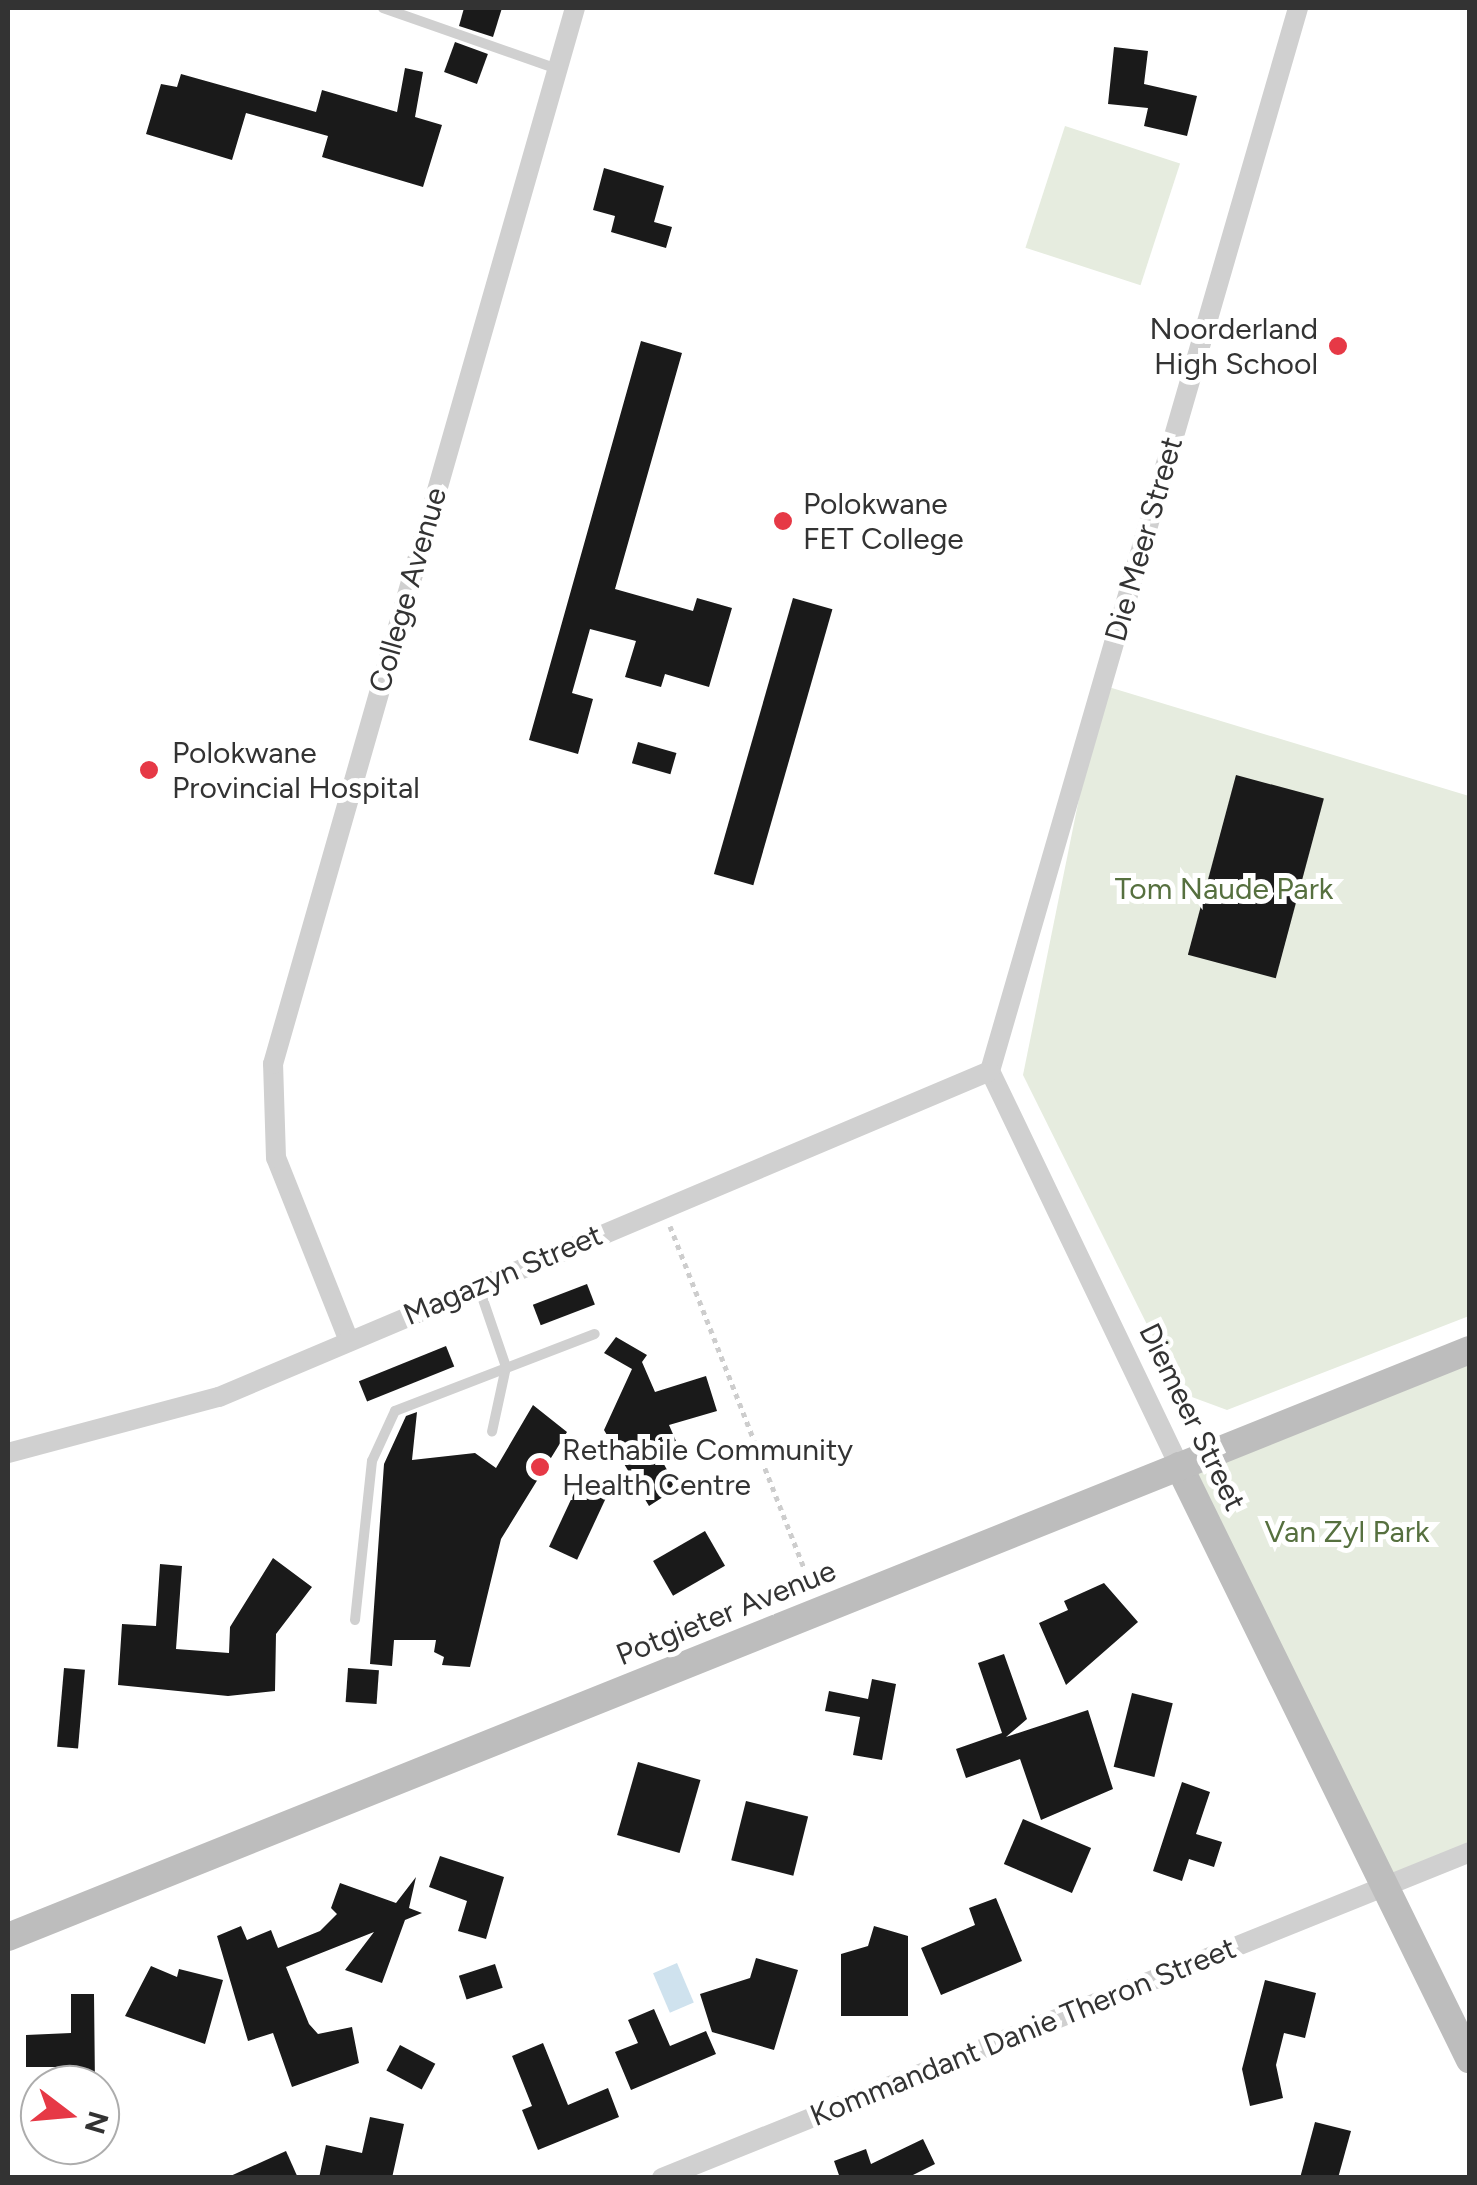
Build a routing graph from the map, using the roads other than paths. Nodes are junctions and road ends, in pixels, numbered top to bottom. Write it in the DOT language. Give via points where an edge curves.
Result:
graph roads {
  1 [pos="383,8"];
  2 [pos="574,8"];
  3 [pos="1298,8"];
  4 [pos="557,70"];
  5 [pos="990,1071"];
  6 [pos="478,1285"];
  7 [pos="594,1334"];
  8 [pos="349,1341"];
  9 [pos="1470,1350"];
  10 [pos="506,1367"];
  11 [pos="492,1432"];
  12 [pos="8,1453"];
  13 [pos="1179,1466"];
  14 [pos="355,1620"];
  15 [pos="1470,1852"];
  16 [pos="1384,1886"];
  17 [pos="8,1937"];
  18 [pos="1470,2060"];
  19 [pos="662,2178"];
  1 -- 4 [label="lane"];
  2 -- 4 [label="street, College Avenue"];
  3 -- 5 [label="street, Die Meer Street"];
  4 -- 8 [label="street, College Avenue" via="273,1064 276,1158"];
  5 -- 6 [label="street, Magazyn Street"];
  5 -- 13 [label="street, Diemeer Street"];
  6 -- 8 [label="street, Magazyn Street"];
  6 -- 10 [label="lane"];
  7 -- 10 [label="lane"];
  8 -- 12 [label="street, Magazyn Street" via="219,1397"];
  9 -- 13 [label="street, Potgieter Avenue"];
  10 -- 11 [label="lane"];
  10 -- 14 [label="lane" via="408,1404 386,1422 372,1461"];
  13 -- 16 [label="street, Diemeer Street"];
  13 -- 17 [label="street, Potgieter Avenue"];
  15 -- 16 [label="street, Kommandant Danie Theron Street"];
  16 -- 18 [label="street, Diemeer Street"];
  16 -- 19 [label="street, Kommandant Danie Theron Street"];
}
